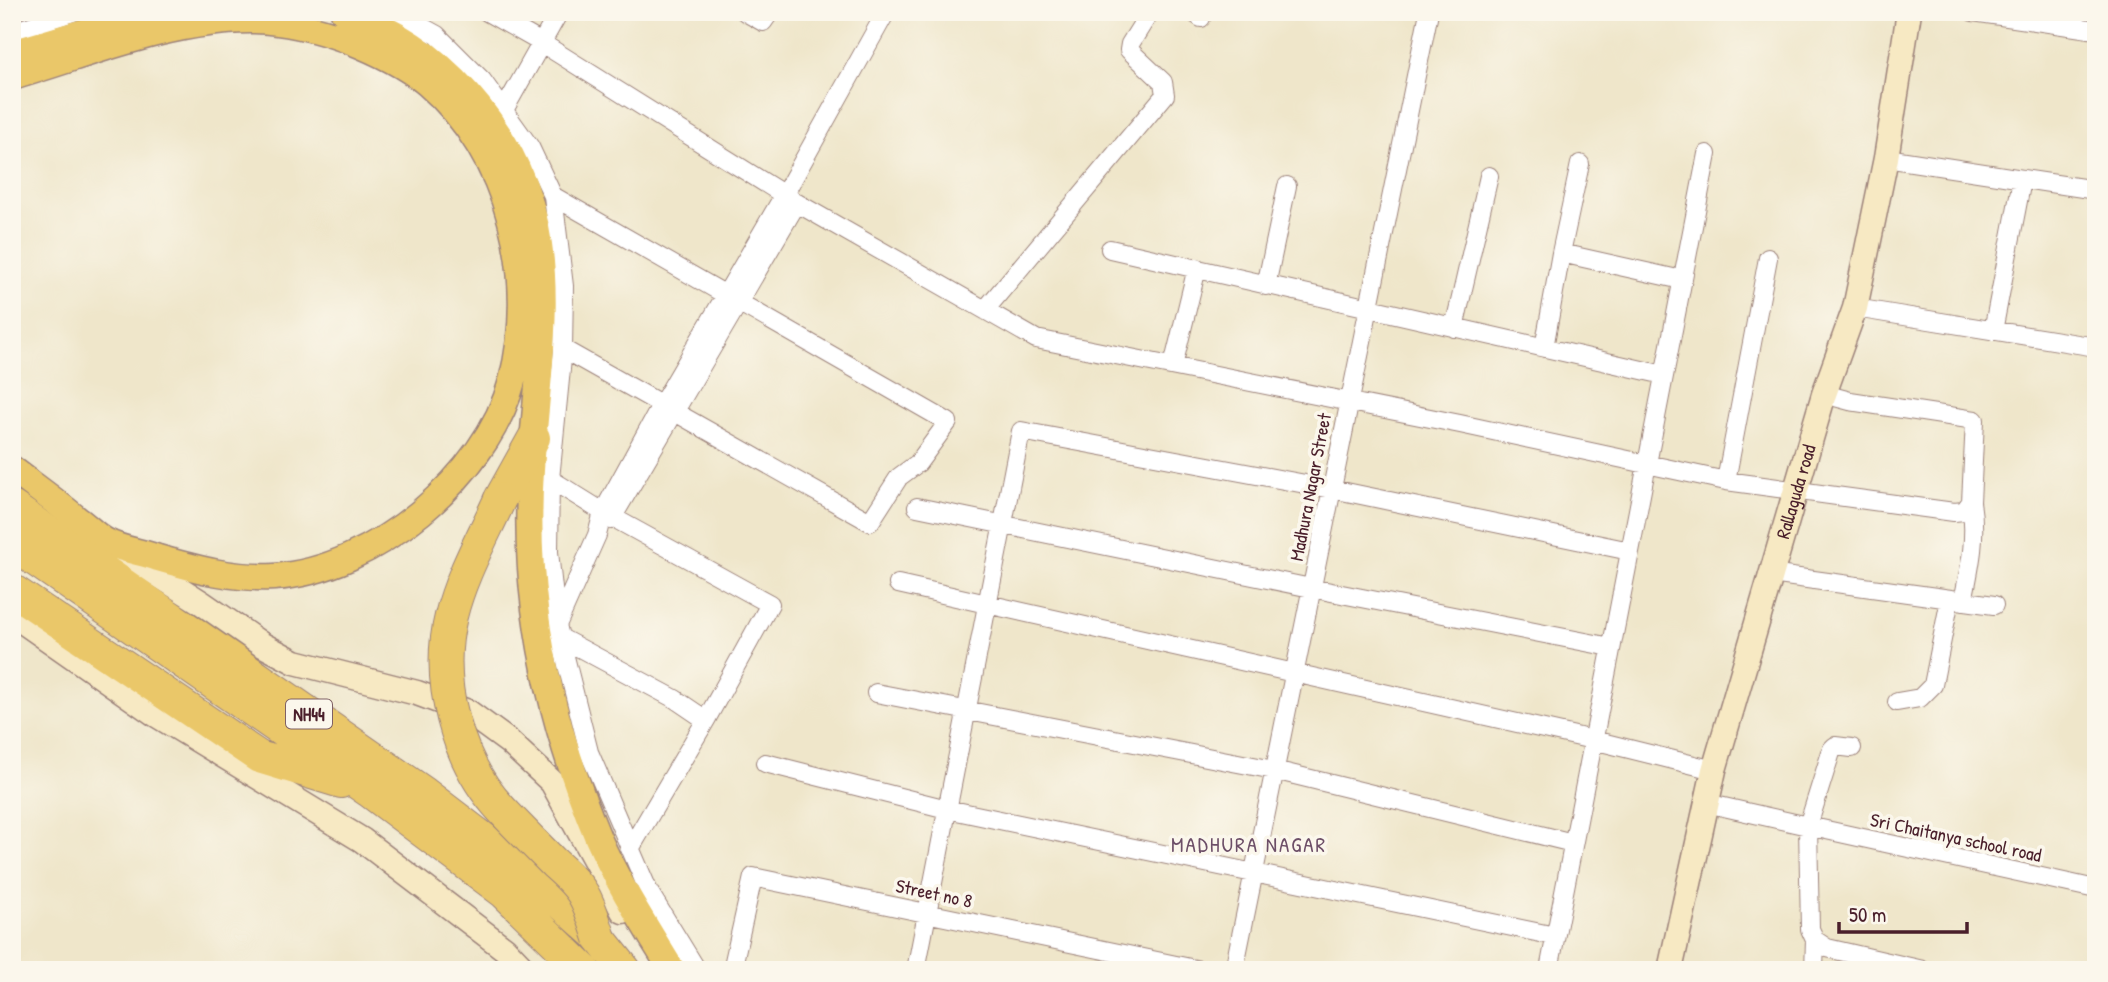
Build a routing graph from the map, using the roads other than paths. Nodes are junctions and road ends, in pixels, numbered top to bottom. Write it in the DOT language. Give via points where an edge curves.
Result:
graph roads {
  1 [pos="73,12"];
  2 [pos="152,12"];
  3 [pos="344,12"];
  4 [pos="394,12"];
  5 [pos="487,12"];
  6 [pos="559,12"];
  7 [pos="745,12"];
  8 [pos="770,12"];
  9 [pos="886,12"];
  10 [pos="1150,12"];
  11 [pos="1429,12"];
  12 [pos="1909,12"];
  13 [pos="1973,12"];
  14 [pos="2096,30"];
  15 [pos="12,32"];
  16 [pos="540,42"];
  17 [pos="12,53"];
  18 [pos="12,77"];
  19 [pos="503,110"];
  20 [pos="1707,155"];
  21 [pos="1886,158"];
  22 [pos="1580,164"];
  23 [pos="1489,176"];
  24 [pos="2022,180"];
  25 [pos="1287,186"];
  26 [pos="2096,190"];
  27 [pos="553,196"];
  28 [pos="791,199"];
  29 [pos="1110,249"];
  30 [pos="1561,253"];
  31 [pos="1768,258"];
  32 [pos="1197,268"];
  33 [pos="1682,280"];
  34 [pos="1266,286"];
  35 [pos="732,298"];
  36 [pos="1855,308"];
  37 [pos="1368,309"];
  38 [pos="985,310"];
  39 [pos="1454,328"];
  40 [pos="1993,331"];
  41 [pos="2096,347"];
  42 [pos="1544,348"];
  43 [pos="563,349"];
  44 [pos="1173,366"];
  45 [pos="1664,375"];
  46 [pos="1824,394"];
  47 [pos="1349,402"];
  48 [pos="668,408"];
  49 [pos="534,439"];
  50 [pos="1646,466"];
  51 [pos="12,469"];
  52 [pos="550,479"];
  53 [pos="1726,481"];
  54 [pos="1332,489"];
  55 [pos="1795,491"];
  56 [pos="1971,502"];
  57 [pos="12,507"];
  58 [pos="917,507"];
  59 [pos="608,514"];
  60 [pos="1002,526"];
  61 [pos="106,542"];
  62 [pos="12,544"];
  63 [pos="1630,551"];
  64 [pos="1770,574"];
  65 [pos="898,584"];
  66 [pos="1311,588"];
  67 [pos="12,590"];
  68 [pos="1956,600"];
  69 [pos="987,604"];
  70 [pos="1994,605"];
  71 [pos="12,614"];
  72 [pos="559,632"];
  73 [pos="1611,647"];
  74 [pos="1294,673"];
  75 [pos="876,694"];
  76 [pos="1897,702"];
  77 [pos="966,711"];
  78 [pos="706,720"];
  79 [pos="1593,740"];
  80 [pos="1852,748"];
  81 [pos="765,763"];
  82 [pos="1275,770"];
  83 [pos="1714,770"];
  84 [pos="369,790"];
  85 [pos="1706,803"];
  86 [pos="947,809"];
  87 [pos="1808,827"];
  88 [pos="1573,843"];
  89 [pos="629,849"];
  90 [pos="1254,873"];
  91 [pos="2096,889"];
  92 [pos="927,913"];
  93 [pos="1555,936"];
  94 [pos="600,938"];
  95 [pos="1815,940"];
  96 [pos="525,970"];
  97 [pos="584,970"];
  98 [pos="625,970"];
  99 [pos="659,970"];
  100 [pos="672,970"];
  101 [pos="697,970"];
  102 [pos="733,970"];
  103 [pos="916,970"];
  104 [pos="1200,970"];
  105 [pos="1234,970"];
  106 [pos="1549,970"];
  107 [pos="1670,970"];
  108 [pos="1814,970"];
  109 [pos="1923,970"];
  1 -- 15 [label="street"];
  2 -- 17 [label="main road"];
  3 -- 49 [label="main road" via="393,31 457,81 486,115 519,175 531,206 544,278"];
  4 -- 19 [label="street" via="437,35 482,80"];
  5 -- 16 [label="street"];
  6 -- 16 [label="street"];
  7 -- 8 [label="street" via="763,22"];
  9 -- 28 [label="street"];
  10 -- 38 [label="street" via="1129,50 1163,82 1165,95"];
  11 -- 37 [label="street, Madhura Nagar Street"];
  12 -- 21 [label="main road, Rallaguda road"];
  13 -- 14 [label="street"];
  16 -- 19 [label="street"];
  16 -- 28 [label="street"];
  18 -- 61 [label="main road" via="180,27 257,20 301,25 371,49 426,83 450,107 486,157 514,229 521,309 519,350 511,383 476,457 411,520 339,561 276,577 211,572"];
  19 -- 27 [label="street" via="530,147"];
  20 -- 33 [label="street"];
  21 -- 24 [label="street"];
  21 -- 36 [label="main road, Rallaguda road"];
  22 -- 30 [label="street"];
  23 -- 39 [label="street"];
  24 -- 26 [label="street"];
  24 -- 40 [label="street"];
  25 -- 34 [label="street"];
  27 -- 35 [label="street"];
  27 -- 43 [label="street" via="564,286"];
  28 -- 35 [label="street"];
  28 -- 38 [label="street"];
  29 -- 32 [label="street"];
  30 -- 33 [label="street"];
  30 -- 42 [label="street"];
  31 -- 53 [label="street"];
  32 -- 34 [label="street"];
  32 -- 44 [label="street"];
  33 -- 45 [label="street"];
  34 -- 37 [label="street"];
  35 -- 48 [label="street"];
  35 -- 48 [label="street" via="947,422 918,463 899,477 870,522"];
  36 -- 40 [label="street"];
  36 -- 46 [label="main road, Rallaguda road"];
  37 -- 39 [label="street"];
  37 -- 47 [label="street, Madhura Nagar Street"];
  38 -- 44 [label="street" via="1037,339"];
  39 -- 42 [label="street"];
  40 -- 41 [label="street"];
  42 -- 45 [label="street"];
  43 -- 48 [label="street"];
  43 -- 52 [label="street"];
  44 -- 47 [label="street"];
  45 -- 50 [label="street"];
  46 -- 55 [label="main road, Rallaguda road"];
  46 -- 56 [label="street" via="1975,420"];
  47 -- 50 [label="street"];
  47 -- 54 [label="street, Madhura Nagar Street"];
  48 -- 59 [label="street"];
  49 -- 94 [label="highway, bridge" via="462,582 446,650 447,685 456,728 477,776 499,806 583,893"];
  49 -- 100 [label="main road" via="530,558 546,676 599,839"];
  50 -- 53 [label="street"];
  50 -- 63 [label="street"];
  51 -- 61 [label="main road"];
  52 -- 59 [label="street"];
  52 -- 72 [label="street" via="549,552"];
  53 -- 55 [label="street"];
  54 -- 60 [label="street" via="1021,431"];
  54 -- 63 [label="street"];
  54 -- 66 [label="street, Madhura Nagar Street"];
  55 -- 56 [label="street" via="1955,512 1964,511"];
  55 -- 64 [label="main road, Rallaguda road"];
  56 -- 68 [label="street" via="1973,554"];
  57 -- 94 [label="highway, NH44" via="424,793 522,868"];
  58 -- 60 [label="street"];
  59 -- 72 [label="street"];
  59 -- 78 [label="street" via="770,604"];
  60 -- 66 [label="street"];
  60 -- 69 [label="street"];
  61 -- 99 [label="main road" via="295,662 417,693 468,712 509,742 552,782 604,881"];
  62 -- 84 [label="highway, NH44"];
  63 -- 73 [label="street"];
  64 -- 68 [label="street"];
  64 -- 83 [label="main road, Rallaguda road"];
  65 -- 69 [label="street"];
  66 -- 73 [label="street"];
  66 -- 74 [label="street, Madhura Nagar Street"];
  67 -- 84 [label="highway" via="259,757"];
  68 -- 70 [label="street"];
  68 -- 76 [label="street" via="1933,685 1920,698"];
  69 -- 74 [label="street"];
  69 -- 77 [label="street"];
  71 -- 96 [label="main road" via="155,714 362,840 505,949"];
  72 -- 78 [label="street"];
  72 -- 89 [label="street" via="589,752"];
  73 -- 79 [label="street"];
  74 -- 79 [label="street"];
  74 -- 82 [label="street, Madhura Nagar Street"];
  75 -- 77 [label="street"];
  77 -- 82 [label="street"];
  77 -- 86 [label="street"];
  78 -- 89 [label="street"];
  79 -- 83 [label="street"];
  79 -- 88 [label="street"];
  80 -- 87 [label="street" via="1832,749"];
  81 -- 86 [label="street"];
  82 -- 88 [label="street"];
  82 -- 90 [label="street, Madhura Nagar Street"];
  83 -- 85 [label="main road, Rallaguda road"];
  84 -- 97 [label="highway, NH44" via="505,893"];
  85 -- 87 [label="street, Sri Chaitanya school road"];
  85 -- 107 [label="main road, Rallaguda road"];
  86 -- 90 [label="street"];
  86 -- 92 [label="street"];
  87 -- 91 [label="street, Sri Chaitanya school road"];
  87 -- 95 [label="street" via="1810,929"];
  88 -- 93 [label="street"];
  89 -- 101 [label="street" via="649,892"];
  90 -- 93 [label="street"];
  90 -- 105 [label="street, Madhura Nagar Street"];
  92 -- 102 [label="street, Street no 8" via="753,877"];
  92 -- 103 [label="street"];
  92 -- 104 [label="street, Street no 8"];
  93 -- 106 [label="street"];
  94 -- 98 [label="highway, NH44"];
  95 -- 108 [label="street"];
  95 -- 109 [label="street" via="1827,948"];
}
